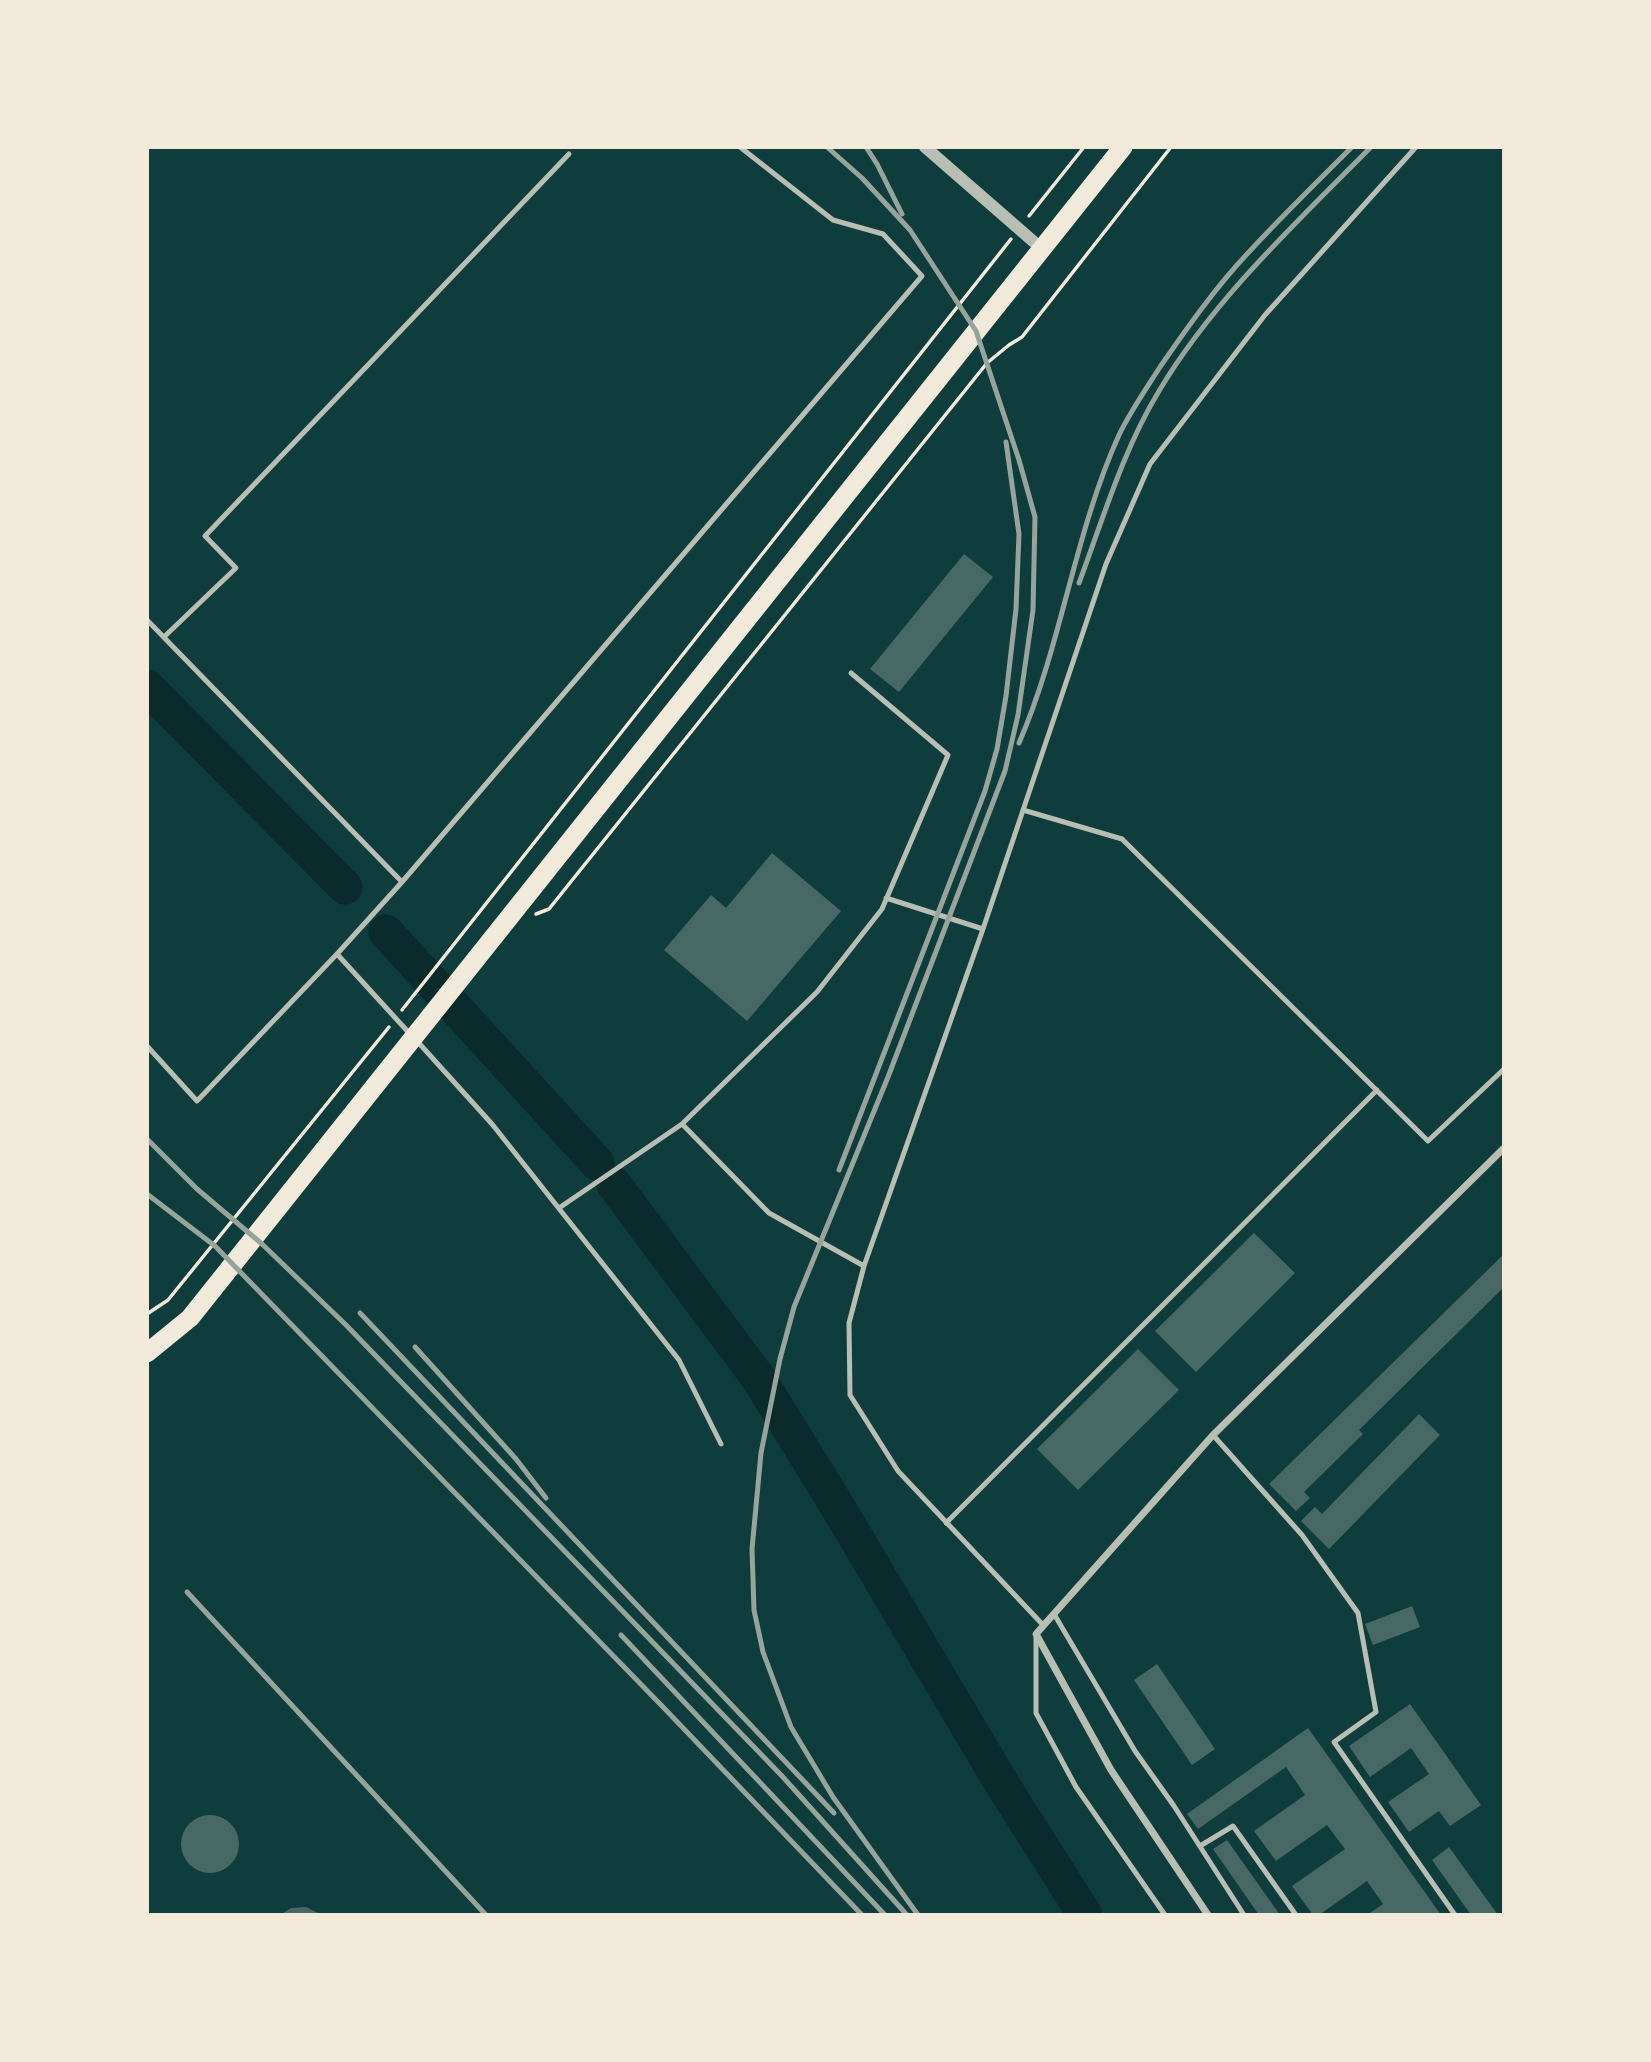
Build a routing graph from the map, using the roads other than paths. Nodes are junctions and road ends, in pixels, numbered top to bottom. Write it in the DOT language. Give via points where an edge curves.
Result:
graph roads {
  1 [pos="740,147"];
  2 [pos="925,147"];
  3 [pos="1123,147"];
  4 [pos="1416,147"];
  5 [pos="569,154"];
  6 [pos="1042,249"];
  7 [pos="147,620"];
  8 [pos="164,637"];
  9 [pos="851,673"];
  10 [pos="1023,810"];
  11 [pos="402,882"];
  12 [pos="886,898"];
  13 [pos="983,929"];
  14 [pos="337,954"];
  15 [pos="147,1046"];
  16 [pos="1504,1069"];
  17 [pos="1377,1090"];
  18 [pos="682,1124"];
  19 [pos="1504,1148"];
  20 [pos="559,1208"];
  21 [pos="864,1266"];
  22 [pos="147,1353"];
  23 [pos="1213,1435"];
  24 [pos="721,1444"];
  25 [pos="946,1523"];
  26 [pos="1054,1615"];
  27 [pos="1044,1626"];
  28 [pos="1036,1634"];
  29 [pos="1200,1846"];
  30 [pos="1165,1915"];
  31 [pos="1208,1915"];
  32 [pos="1244,1915"];
  33 [pos="1296,1915"];
  34 [pos="1455,1915"];
  1 -- 11 [label="lane" via="832,220 883,234 922,276"];
  2 -- 6 [label="street"];
  3 -- 6 [label="highway"];
  4 -- 10 [label="lane" via="1265,314 1150,464 1106,564"];
  5 -- 8 [label="lane" via="205,536 236,568"];
  6 -- 22 [label="highway" via="190,1318"];
  7 -- 8 [label="lane"];
  8 -- 11 [label="lane"];
  9 -- 12 [label="lane" via="948,755"];
  10 -- 13 [label="lane"];
  10 -- 17 [label="lane" via="1122,839"];
  11 -- 14 [label="lane"];
  12 -- 13 [label="lane"];
  12 -- 18 [label="lane" via="817,992"];
  13 -- 21 [label="lane"];
  14 -- 15 [label="lane" via="197,1101"];
  14 -- 20 [label="lane" via="492,1124"];
  16 -- 17 [label="lane" via="1429,1142"];
  17 -- 25 [label="lane"];
  18 -- 20 [label="lane"];
  18 -- 21 [label="lane" via="769,1213"];
  19 -- 23 [label="street"];
  20 -- 24 [label="lane" via="679,1360"];
  21 -- 25 [label="lane" via="849,1323 850,1395 898,1471"];
  23 -- 26 [label="street"];
  23 -- 34 [label="lane" via="1302,1535 1358,1613 1376,1712 1334,1742"];
  25 -- 27 [label="lane"];
  26 -- 27 [label="street"];
  26 -- 29 [label="lane" via="1135,1751"];
  27 -- 28 [label="street"];
  28 -- 30 [label="lane" via="1036,1713 1076,1787"];
  28 -- 31 [label="street" via="1111,1770"];
  29 -- 32 [label="lane"];
  29 -- 33 [label="lane" via="1233,1826"];
}
